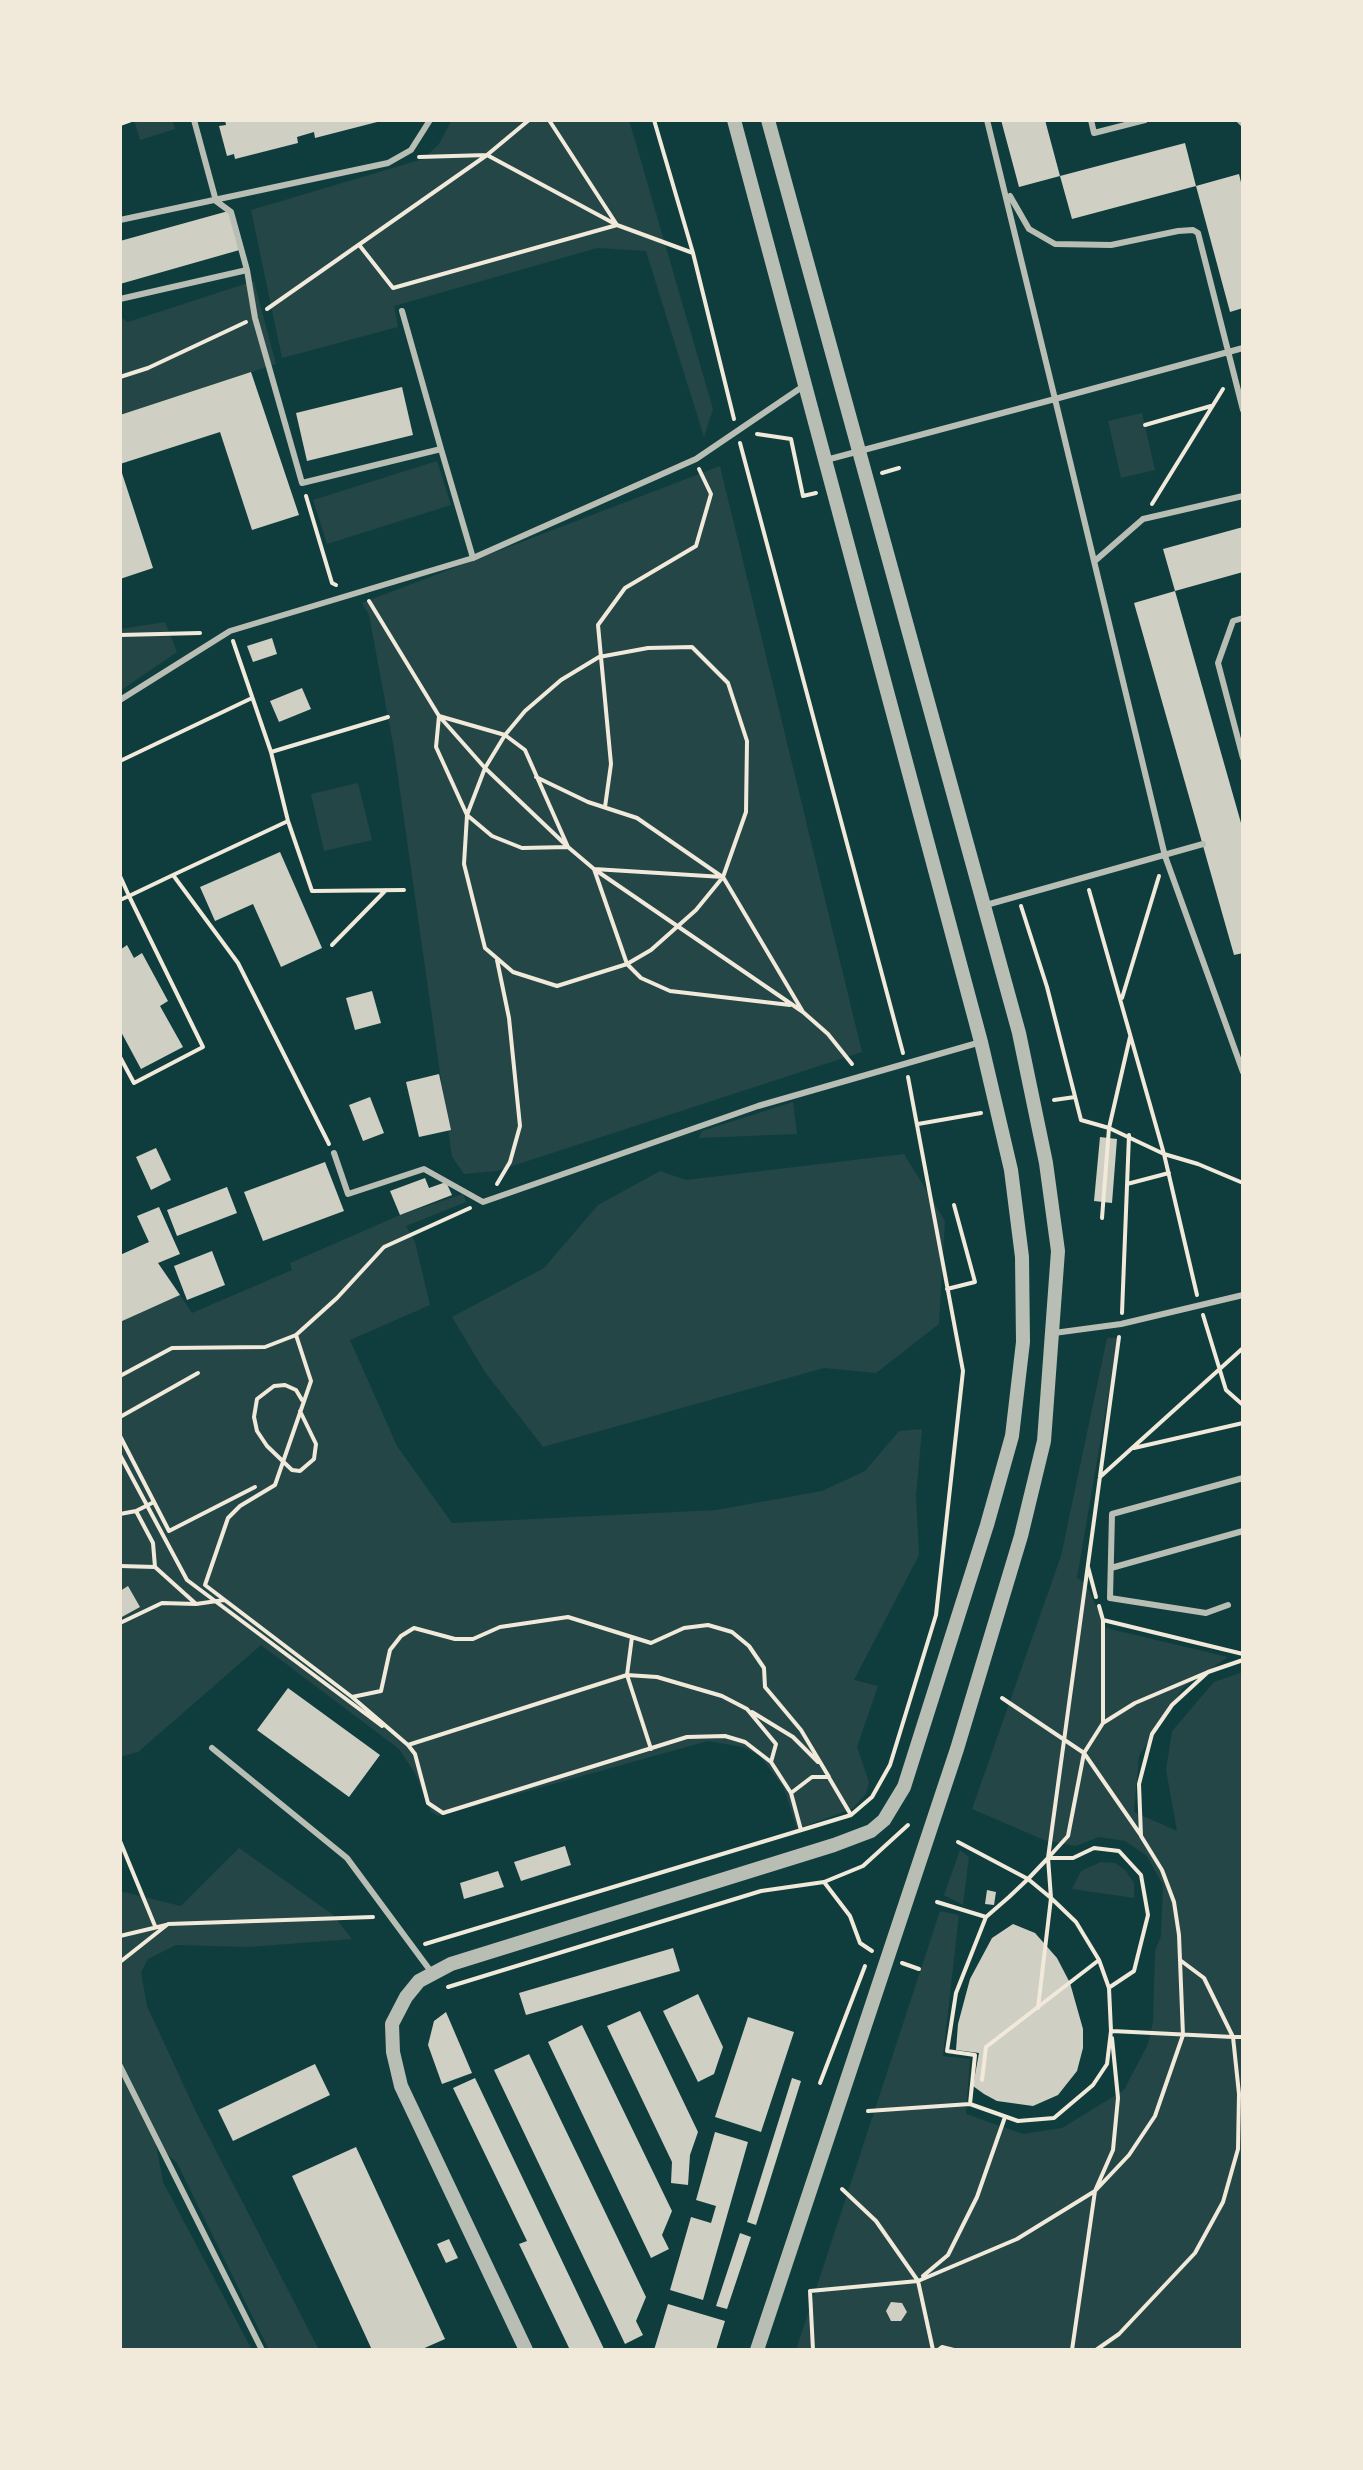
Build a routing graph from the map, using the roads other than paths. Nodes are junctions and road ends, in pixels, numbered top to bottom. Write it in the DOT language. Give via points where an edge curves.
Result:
graph roads {
  1 [pos="194,120"];
  2 [pos="430,120"];
  3 [pos="734,120"];
  4 [pos="768,120"];
  5 [pos="987,120"];
  6 [pos="1091,120"];
  7 [pos="1145,120"];
  8 [pos="1003,179"];
  9 [pos="216,201"];
  10 [pos="120,220"];
  11 [pos="247,270"];
  12 [pos="120,299"];
  13 [pos="402,311"];
  14 [pos="1243,348"];
  15 [pos="1227,352"];
  16 [pos="805,385"];
  17 [pos="1055,399"];
  18 [pos="1243,410"];
  19 [pos="441,449"];
  20 [pos="860,451"];
  21 [pos="826,460"];
  22 [pos="1243,496"];
  23 [pos="473,558"];
  24 [pos="1096,560"];
  25 [pos="1243,618"];
  26 [pos="120,700"];
  27 [pos="1243,758"];
  28 [pos="1203,844"];
  29 [pos="1165,856"];
  30 [pos="986,905"];
  31 [pos="1243,1036"];
  32 [pos="1233,1039"];
  33 [pos="981,1042"];
  34 [pos="1243,1072"];
  35 [pos="334,1153"];
  36 [pos="1243,1295"];
  37 [pos="1054,1333"];
  38 [pos="1243,1478"];
  39 [pos="1243,1531"];
  40 [pos="1111,1568"];
  41 [pos="1228,1605"];
  42 [pos="212,1748"];
  43 [pos="432,1973"];
  44 [pos="120,2066"];
  45 [pos="262,2350"];
  46 [pos="526,2350"];
  47 [pos="757,2350"];
  1 -- 9 [label="lane"];
  2 -- 9 [label="lane" via="411,150 388,163"];
  3 -- 16 [label="street"];
  4 -- 20 [label="street"];
  5 -- 8 [label="lane"];
  6 -- 7 [label="lane" via="1094,133"];
  8 -- 15 [label="lane" via="1029,229 1055,244 1111,245 1178,231 1198,233"];
  8 -- 17 [label="lane"];
  9 -- 10 [label="lane"];
  9 -- 11 [label="lane" via="231,212"];
  11 -- 12 [label="lane"];
  11 -- 19 [label="lane" via="255,318 302,483"];
  13 -- 19 [label="lane"];
  14 -- 15 [label="lane"];
  15 -- 17 [label="lane"];
  15 -- 18 [label="lane"];
  16 -- 21 [label="street"];
  16 -- 23 [label="lane" via="696,459"];
  17 -- 20 [label="lane"];
  17 -- 24 [label="lane"];
  19 -- 23 [label="lane"];
  20 -- 21 [label="lane"];
  20 -- 30 [label="street"];
  21 -- 33 [label="street"];
  22 -- 24 [label="lane" via="1143,519"];
  23 -- 26 [label="lane" via="230,631"];
  24 -- 29 [label="lane"];
  25 -- 27 [label="lane" via="1233,621 1218,663"];
  28 -- 29 [label="lane"];
  29 -- 30 [label="lane"];
  29 -- 32 [label="lane"];
  30 -- 37 [label="street" via="1046,1163 1058,1251"];
  31 -- 32 [label="lane"];
  32 -- 34 [label="lane"];
  33 -- 35 [label="lane" via="864,1073 483,1202 424,1169 348,1194"];
  33 -- 43 [label="street" via="1011,1170 1022,1257 1019,1374 1012,1436 987,1525 895,1807 871,1831 854,1838"];
  36 -- 37 [label="lane" via="1121,1324"];
  37 -- 47 [label="street" via="1044,1441 1021,1536 957,1749"];
  38 -- 40 [label="lane" via="1112,1514"];
  39 -- 40 [label="lane"];
  40 -- 41 [label="lane" via="1110,1598 1206,1613"];
  42 -- 43 [label="lane" via="347,1858"];
  43 -- 46 [label="street" via="406,1997 392,2024 401,2086"];
  44 -- 45 [label="lane"];
}
